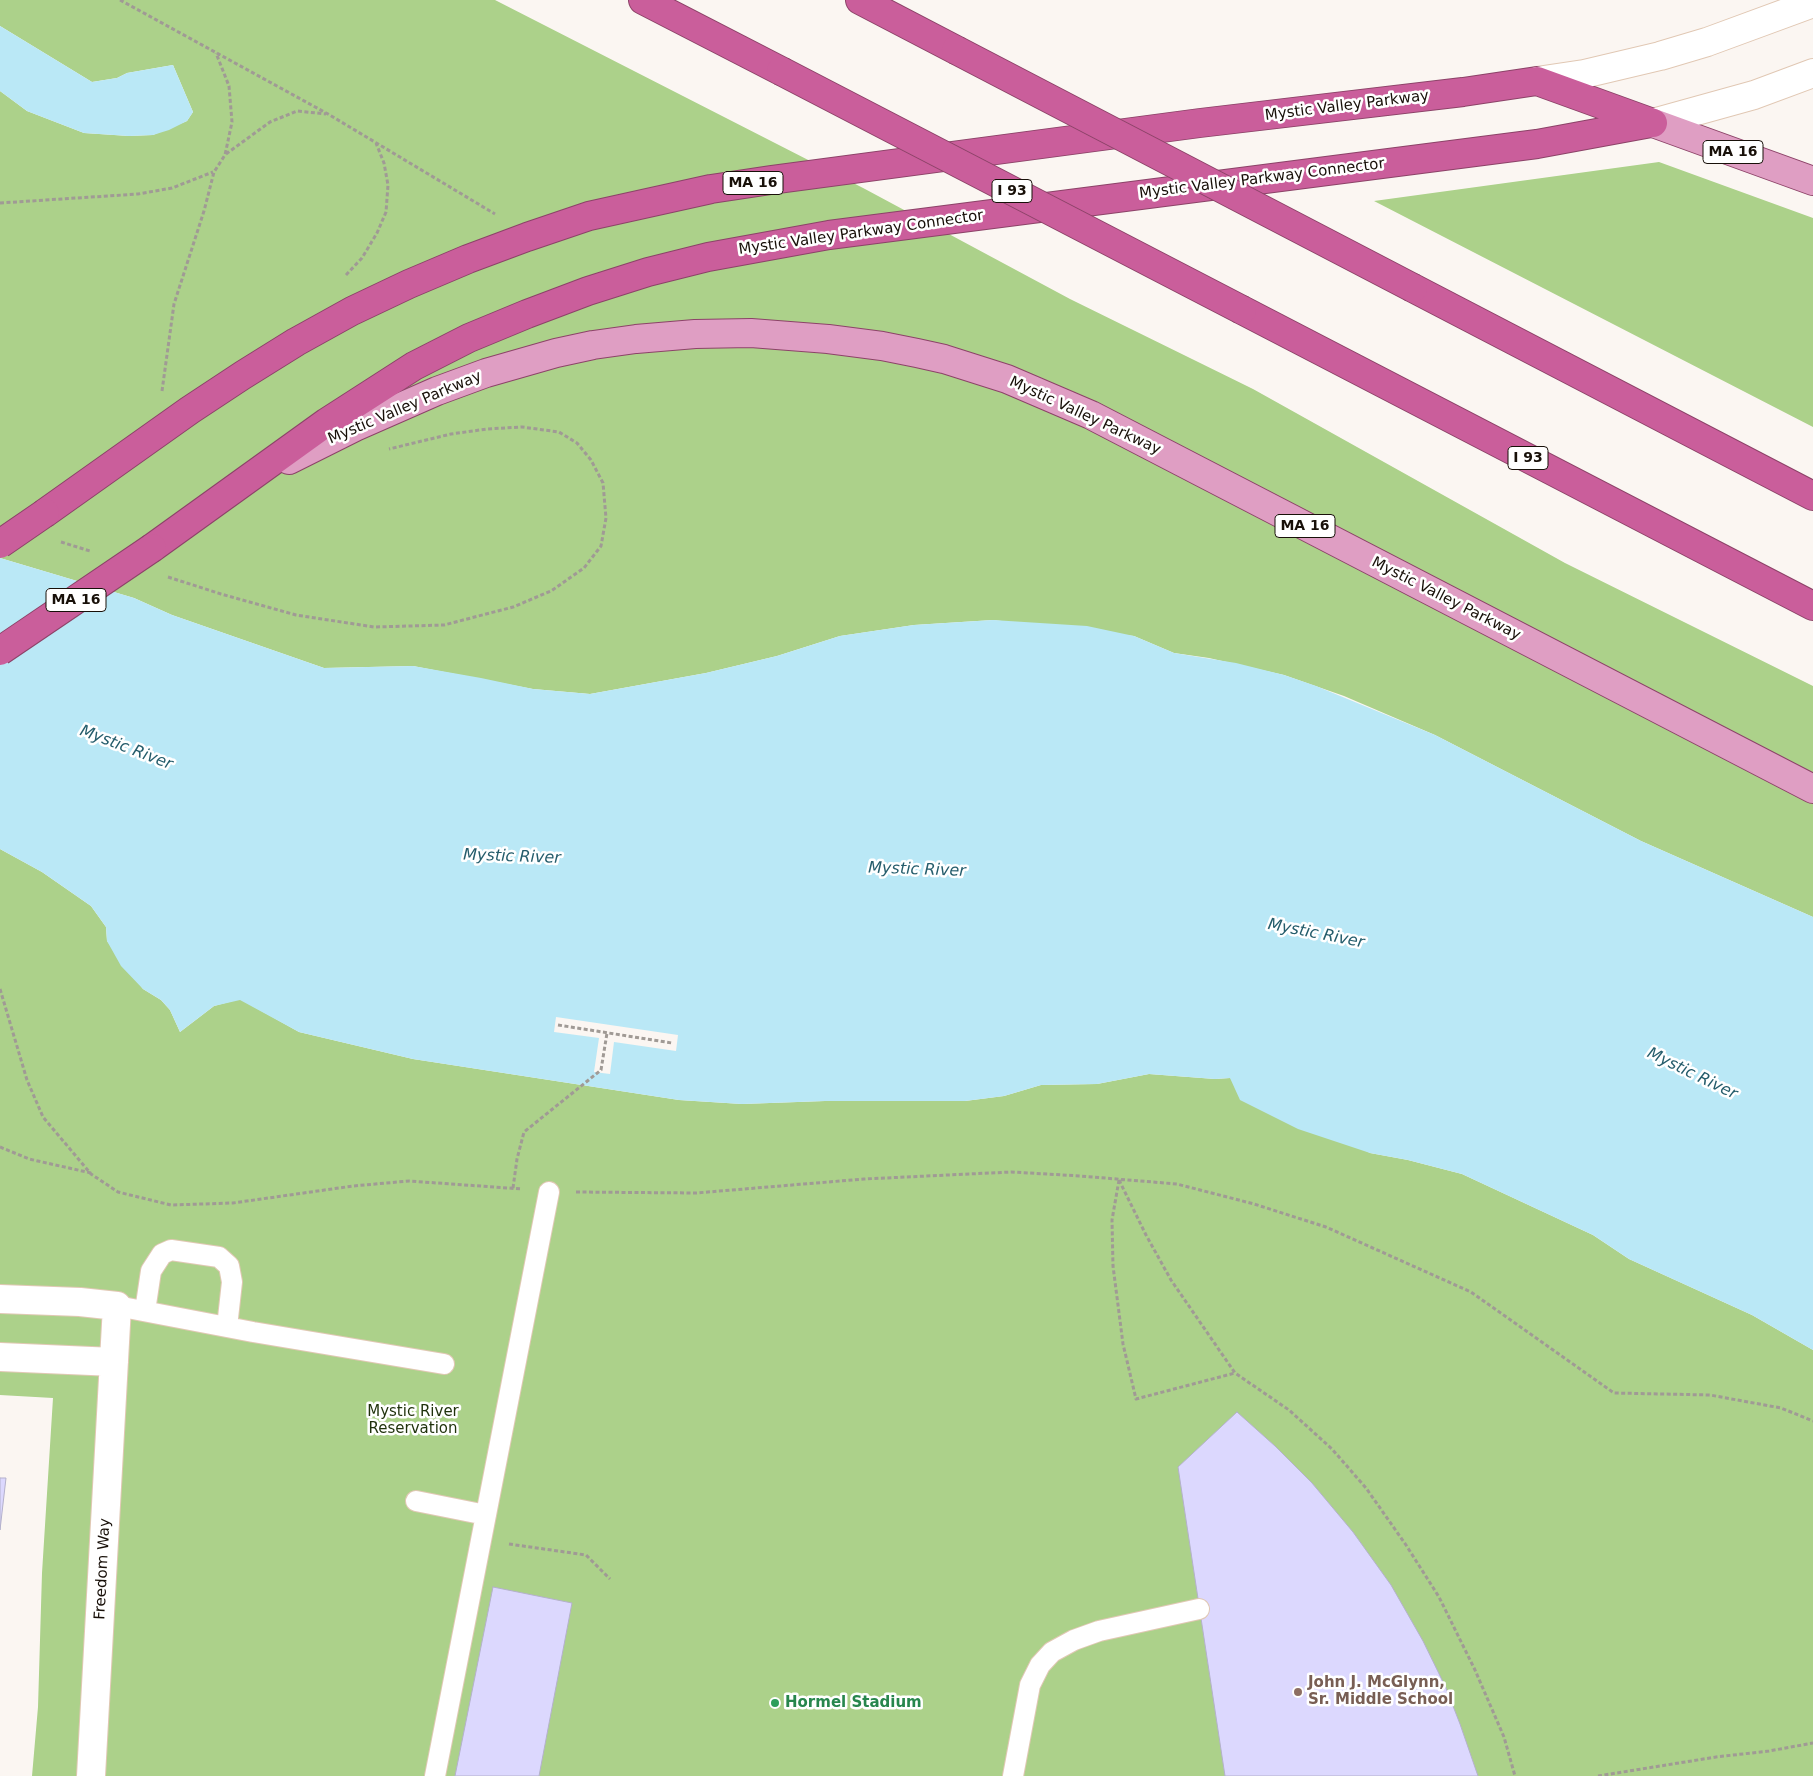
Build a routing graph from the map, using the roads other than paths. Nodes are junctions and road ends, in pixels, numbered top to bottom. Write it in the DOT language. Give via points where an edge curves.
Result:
graph roads {
  1 [pos="643,0"];
  2 [pos="860,0"];
  3 [pos="1813,3"];
  4 [pos="1813,73"];
  5 [pos="1537,81"];
  6 [pos="1653,123"];
  7 [pos="1813,182"];
  8 [pos="1813,496"];
  9 [pos="0,544"];
  10 [pos="152,548"];
  11 [pos="1813,606"];
  12 [pos="0,651"];
  13 [pos="1813,789"];
  14 [pos="549,1192"];
  15 [pos="0,1299"];
  16 [pos="117,1306"];
  17 [pos="144,1311"];
  18 [pos="227,1327"];
  19 [pos="0,1357"];
  20 [pos="114,1362"];
  21 [pos="444,1364"];
  22 [pos="416,1501"];
  23 [pos="486,1515"];
  24 [pos="1200,1609"];
  25 [pos="90,1776"];
  26 [pos="435,1776"];
  27 [pos="1013,1776"];
  1 -- 11 [label="highway, I 93, bridge"];
  2 -- 8 [label="highway, bridge"];
  3 -- 5 [label="street" via="1660,56 1584,74"];
  4 -- 6 [label="street, Mystic Valley Parkway Connector" via="1754,95"];
  5 -- 6 [label="highway, Mystic Valley Parkway / MA 16"];
  5 -- 9 [label="highway, Mystic Valley Parkway / MA 16, bridge" via="711,189 589,216 409,284 296,342 190,410"];
  6 -- 7 [label="main road, Mystic Valley Parkway / MA 16"];
  6 -- 10 [label="highway, Mystic Valley Parkway Connector" via="1537,144 829,235 708,257 648,272 527,314 414,366 327,422"];
  10 -- 12 [label="highway, Mystic Valley Parkway / MA 16, bridge"];
  10 -- 13 [label="main road, Mystic Valley Parkway / MA 16" via="318,444 437,391 527,361 608,342 695,334 772,334 866,344 976,368 1039,391"];
  14 -- 23 [label="lane"];
  15 -- 16 [label="street"];
  16 -- 17 [label="lane"];
  16 -- 20 [label="street, Freedom Way"];
  17 -- 18 [label="lane"];
  17 -- 18 [label="lane" via="151,1271 162,1254 171,1250 219,1257 229,1266 232,1282"];
  18 -- 21 [label="lane"];
  19 -- 20 [label="street"];
  20 -- 25 [label="street, Freedom Way"];
  22 -- 23 [label="lane"];
  23 -- 26 [label="lane"];
  24 -- 27 [label="lane" via="1100,1631 1052,1652 1040,1665 1030,1685"];
}
